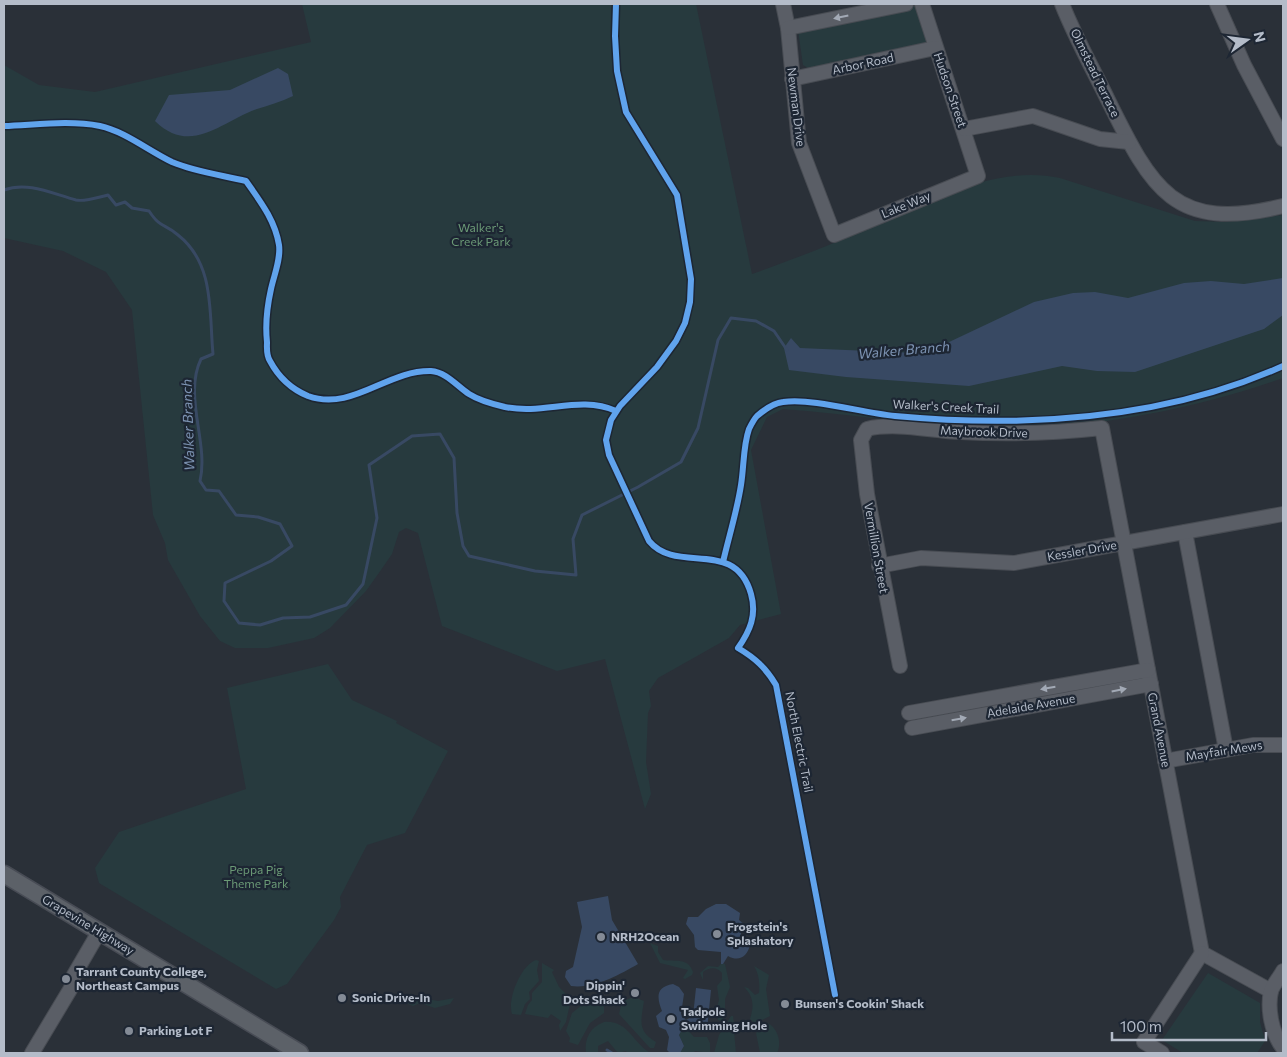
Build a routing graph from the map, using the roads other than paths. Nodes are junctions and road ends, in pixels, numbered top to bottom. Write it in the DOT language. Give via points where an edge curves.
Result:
graph roads {
  1 [pos="783,4"];
  2 [pos="906,4"];
  3 [pos="922,4"];
  4 [pos="1062,4"];
  5 [pos="1217,4"];
  6 [pos="788,28"];
  7 [pos="935,48"];
  8 [pos="792,79"];
  9 [pos="964,129"];
  10 [pos="1283,138"];
  11 [pos="1129,142"];
  12 [pos="978,176"];
  13 [pos="1283,206"];
  14 [pos="834,235"];
  15 [pos="1102,428"];
  16 [pos="866,429"];
  17 [pos="1283,514"];
  18 [pos="1185,532"];
  19 [pos="1124,544"];
  20 [pos="879,566"];
  21 [pos="900,666"];
  22 [pos="1149,677"];
  23 [pos="909,713"];
  24 [pos="912,728"];
  25 [pos="1283,745"];
  26 [pos="1226,750"];
  27 [pos="1165,761"];
  28 [pos="4,874"];
  29 [pos="102,934"];
  30 [pos="1202,953"];
  31 [pos="1283,971"];
  32 [pos="1272,991"];
  33 [pos="1278,1048"];
  34 [pos="32,1053"];
  35 [pos="300,1053"];
  36 [pos="1162,1053"];
  1 -- 6 [label="street, Newman Drive"];
  2 -- 6 [label="street, one-way"];
  3 -- 7 [label="street, Hudson Street"];
  4 -- 11 [label="street, Olmstead Terrace"];
  5 -- 10 [label="street" via="1244,65"];
  6 -- 8 [label="street, Newman Drive"];
  7 -- 8 [label="street, Arbor Road"];
  7 -- 9 [label="street, Hudson Street"];
  8 -- 14 [label="street, Newman Drive" via="799,143"];
  9 -- 11 [label="street" via="1033,116 1100,138"];
  9 -- 12 [label="street, Hudson Street"];
  11 -- 13 [label="street" via="1160,189 1195,210 1223,215"];
  12 -- 14 [label="street, Lake Way"];
  15 -- 16 [label="street, Maybrook Drive" via="1044,434 886,426"];
  15 -- 19 [label="street, Grand Avenue"];
  16 -- 20 [label="street, Vermillion Street" via="861,440"];
  17 -- 18 [label="street, Kessler Drive"];
  18 -- 19 [label="street, Kessler Drive"];
  18 -- 26 [label="street"];
  19 -- 20 [label="street, Kessler Drive" via="1014,563 921,558"];
  19 -- 22 [label="street, Grand Avenue"];
  20 -- 21 [label="street, Vermillion Street"];
  22 -- 23 [label="street, Adelaide Avenue, one-way"];
  24 -- 22 [label="street, Adelaide Avenue, one-way"];
  22 -- 27 [label="street, Grand Avenue"];
  25 -- 26 [label="street, Mayfair Mews" via="1253,745"];
  26 -- 27 [label="street, Mayfair Mews"];
  27 -- 30 [label="street, Grand Avenue"];
  28 -- 29 [label="main road, Grapevine Highway"];
  29 -- 34 [label="street" via="80,980 71,988"];
  29 -- 35 [label="main road, Grapevine Highway"];
  30 -- 32 [label="street"];
  30 -- 36 [label="street" via="1144,1042"];
  31 -- 32 [label="street"];
  32 -- 33 [label="street" via="1270,1014"];
}
